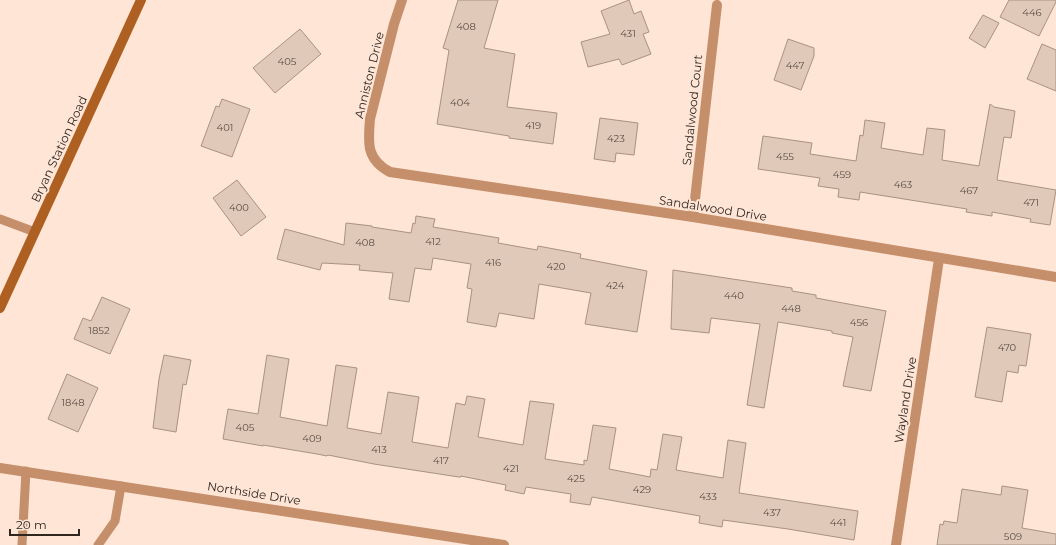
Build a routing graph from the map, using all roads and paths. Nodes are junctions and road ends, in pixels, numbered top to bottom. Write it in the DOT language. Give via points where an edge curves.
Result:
graph roads {
  1 [pos="141,0"];
  2 [pos="402,0"];
  3 [pos="717,5"];
  4 [pos="371,156"];
  5 [pos="693,217"];
  6 [pos="0,219"];
  7 [pos="35,232"];
  8 [pos="939,259"];
  9 [pos="1056,277"];
  10 [pos="0,308"];
  11 [pos="0,468"];
  12 [pos="26,472"];
  13 [pos="121,486"];
  14 [pos="22,545"];
  15 [pos="98,545"];
  16 [pos="504,545"];
  17 [pos="896,545"];
  1 -- 7 [label="main road, Bryan Station Road"];
  2 -- 4 [label="street, Anniston Drive" via="370,119 368,134"];
  3 -- 5 [label="street, Sandalwood Court"];
  4 -- 5 [label="street, Sandalwood Drive" via="390,172"];
  5 -- 8 [label="street, Sandalwood Drive"];
  6 -- 7 [label="lane"];
  7 -- 10 [label="main road, Bryan Station Road"];
  8 -- 9 [label="street, Sandalwood Drive"];
  8 -- 17 [label="street, Wayland Drive"];
  11 -- 12 [label="street, Northside Drive"];
  12 -- 13 [label="street, Northside Drive"];
  12 -- 14 [label="lane"];
  13 -- 15 [label="lane" via="115,521"];
  13 -- 16 [label="street, Northside Drive"];
}
